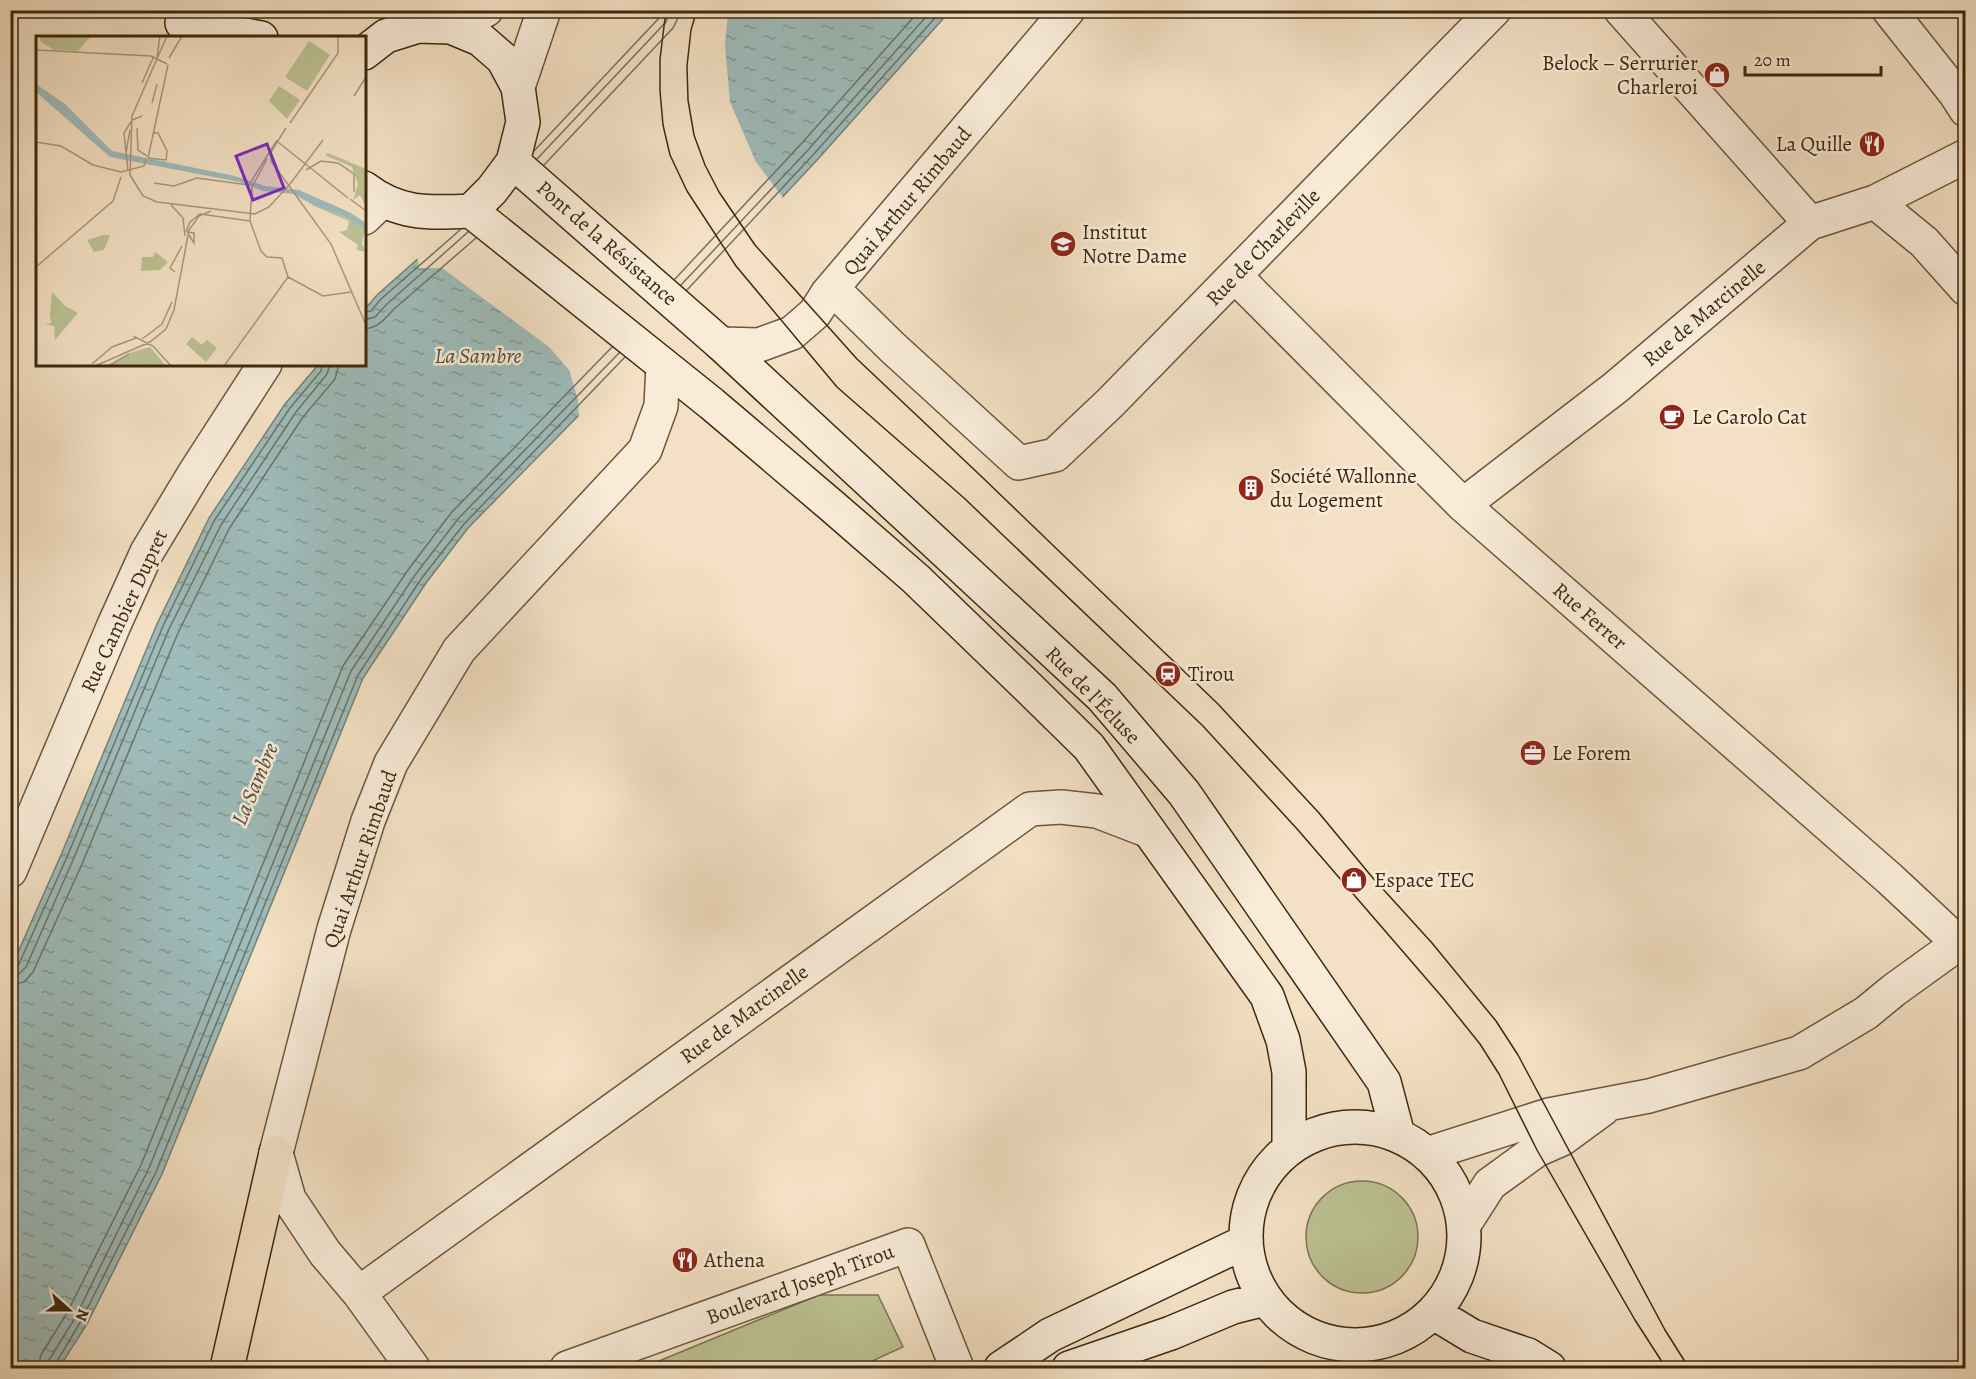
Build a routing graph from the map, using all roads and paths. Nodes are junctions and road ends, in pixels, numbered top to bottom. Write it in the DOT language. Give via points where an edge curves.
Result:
graph roads {
  1 [pos="486,10"];
  2 [pos="544,10"];
  3 [pos="1068,10"];
  4 [pos="1494,10"];
  5 [pos="1621,10"];
  6 [pos="1889,10"];
  7 [pos="181,24"];
  8 [pos="451,27"];
  9 [pos="250,36"];
  10 [pos="366,51"];
  11 [pos="518,87"];
  12 [pos="1965,110"];
  13 [pos="1965,156"];
  14 [pos="513,162"];
  15 [pos="370,202"];
  16 [pos="1875,202"];
  17 [pos="471,211"];
  18 [pos="1810,223"];
  19 [pos="1235,276"];
  20 [pos="832,288"];
  21 [pos="1965,289"];
  22 [pos="704,329"];
  23 [pos="660,362"];
  24 [pos="264,366"];
  25 [pos="1462,505"];
  26 [pos="1149,831"];
  27 [pos="10,872"];
  28 [pos="1963,944"];
  29 [pos="1612,1102"];
  30 [pos="1398,1135"];
  31 [pos="1289,1147"];
  32 [pos="276,1153"];
  33 [pos="1427,1154"];
  34 [pos="1465,1223"];
  35 [pos="1245,1242"];
  36 [pos="359,1293"];
  37 [pos="1265,1299"];
  38 [pos="1434,1313"];
  39 [pos="227,1368"];
  40 [pos="413,1368"];
  41 [pos="567,1368"];
  42 [pos="957,1368"];
  43 [pos="1001,1368"];
  44 [pos="1069,1368"];
  45 [pos="1549,1368"];
  1 -- 8 [label="street"];
  2 -- 11 [label="street"];
  3 -- 20 [label="street, Quai Arthur Rimbaud"];
  4 -- 19 [label="street, Rue de Charleville"];
  5 -- 18 [label="street"];
  6 -- 12 [label="street"];
  7 -- 9 [label="street"];
  8 -- 10 [label="street" via="418,26 386,36"];
  8 -- 11 [label="street" via="480,39 503,60"];
  11 -- 14 [label="street" via="523,122"];
  13 -- 16 [label="street, Rue de Marcinelle"];
  14 -- 17 [label="street"];
  14 -- 22 [label="street, Pont de la Résistance"];
  15 -- 17 [label="street" via="408,211"];
  16 -- 18 [label="street, Rue de Marcinelle"];
  16 -- 21 [label="street" via="1924,242"];
  17 -- 23 [label="street"];
  18 -- 25 [label="street, Rue de Marcinelle" via="1615,388"];
  19 -- 20 [label="street, Rue de Charleville" via="1055,455 1019,463"];
  19 -- 25 [label="street, Rue Ferrer"];
  20 -- 22 [label="street, Quai Arthur Rimbaud" via="815,313 792,333 759,345"];
  22 -- 30 [label="street, Rue de l'Écluse" via="1102,697 1184,793 1384,1082"];
  23 -- 26 [label="street, Rue de l'Écluse" via="916,579 1089,747"];
  23 -- 32 [label="street, Quai Arthur Rimbaud" via="661,406 645,450 459,650 391,763 334,929"];
  24 -- 27 [label="street, Rue Cambier Dupret" via="147,552"];
  25 -- 28 [label="street, Rue Ferrer"];
  26 -- 31 [label="street, Rue de l'Écluse" via="1268,996 1289,1072"];
  26 -- 36 [label="street, Rue de Marcinelle" via="1096,811 1030,809"];
  28 -- 29 [label="street" via="1866,1013 1798,1053 1649,1096"];
  29 -- 33 [label="street" via="1549,1115"];
  29 -- 34 [label="street" via="1490,1184"];
  30 -- 31 [label="street" via="1363,1127 1329,1130"];
  30 -- 33 [label="street"];
  31 -- 35 [label="street" via="1252,1197"];
  32 -- 36 [label="street" via="289,1199 325,1253"];
  32 -- 39 [label="highway"];
  33 -- 34 [label="street" via="1440,1166 1454,1190"];
  34 -- 38 [label="street" via="1456,1280"];
  35 -- 37 [label="street" via="1251,1272"];
  35 -- 43 [label="street" via="1050,1335"];
  36 -- 40 [label="street"];
  37 -- 38 [label="street" via="1295,1329 1320,1341 1346,1346 1372,1345"];
  37 -- 44 [label="street" via="1233,1307 1172,1333"];
  38 -- 45 [label="street" via="1472,1336 1528,1355"];
  41 -- 42 [label="street, Boulevard Joseph Tirou" via="908,1245"];
}
